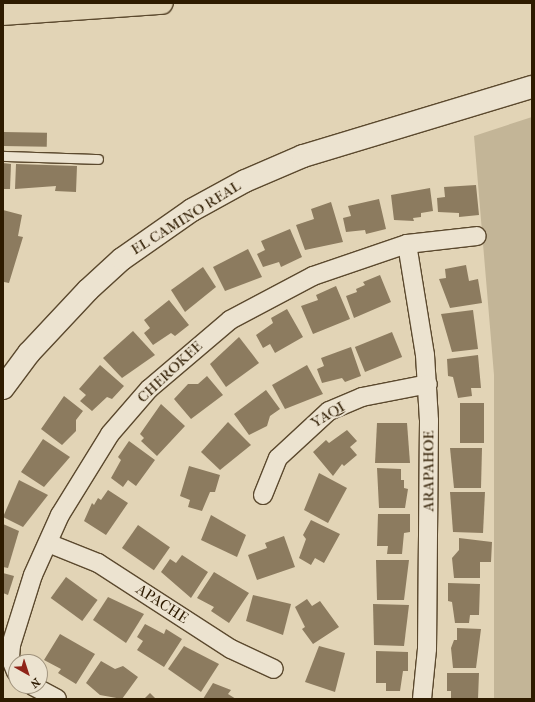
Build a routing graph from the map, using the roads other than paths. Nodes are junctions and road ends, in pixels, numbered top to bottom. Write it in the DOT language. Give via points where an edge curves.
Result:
graph roads {
  1 [pos="162,3"];
  2 [pos="3,14"];
  3 [pos="532,87"];
  4 [pos="3,156"];
  5 [pos="98,159"];
  6 [pos="477,236"];
  7 [pos="407,244"];
  8 [pos="428,384"];
  9 [pos="3,388"];
  10 [pos="262,494"];
  11 [pos="48,543"];
  12 [pos="12,654"];
  13 [pos="274,670"];
  14 [pos="48,694"];
  15 [pos="57,699"];
  16 [pos="422,699"];
  1 -- 2 [label="highway"];
  3 -- 9 [label="main road, EL CAMINO REAL" via="303,156 245,181 199,207 128,255 88,290 54,324"];
  4 -- 5 [label="lane"];
  6 -- 7 [label="street, CHEROKEE"];
  7 -- 8 [label="street, ARAPAHOE"];
  7 -- 11 [label="street, CHEROKEE" via="313,276 230,320 192,349 149,389 110,434 77,484"];
  8 -- 10 [label="street, YAQI" via="362,397 329,411 278,458"];
  8 -- 16 [label="street, ARAPAHOE" via="427,649"];
  11 -- 12 [label="street, CHEROKEE" via="11,645"];
  11 -- 13 [label="street, APACHE" via="98,563 231,649"];
  14 -- 15 [label="street"];
}
